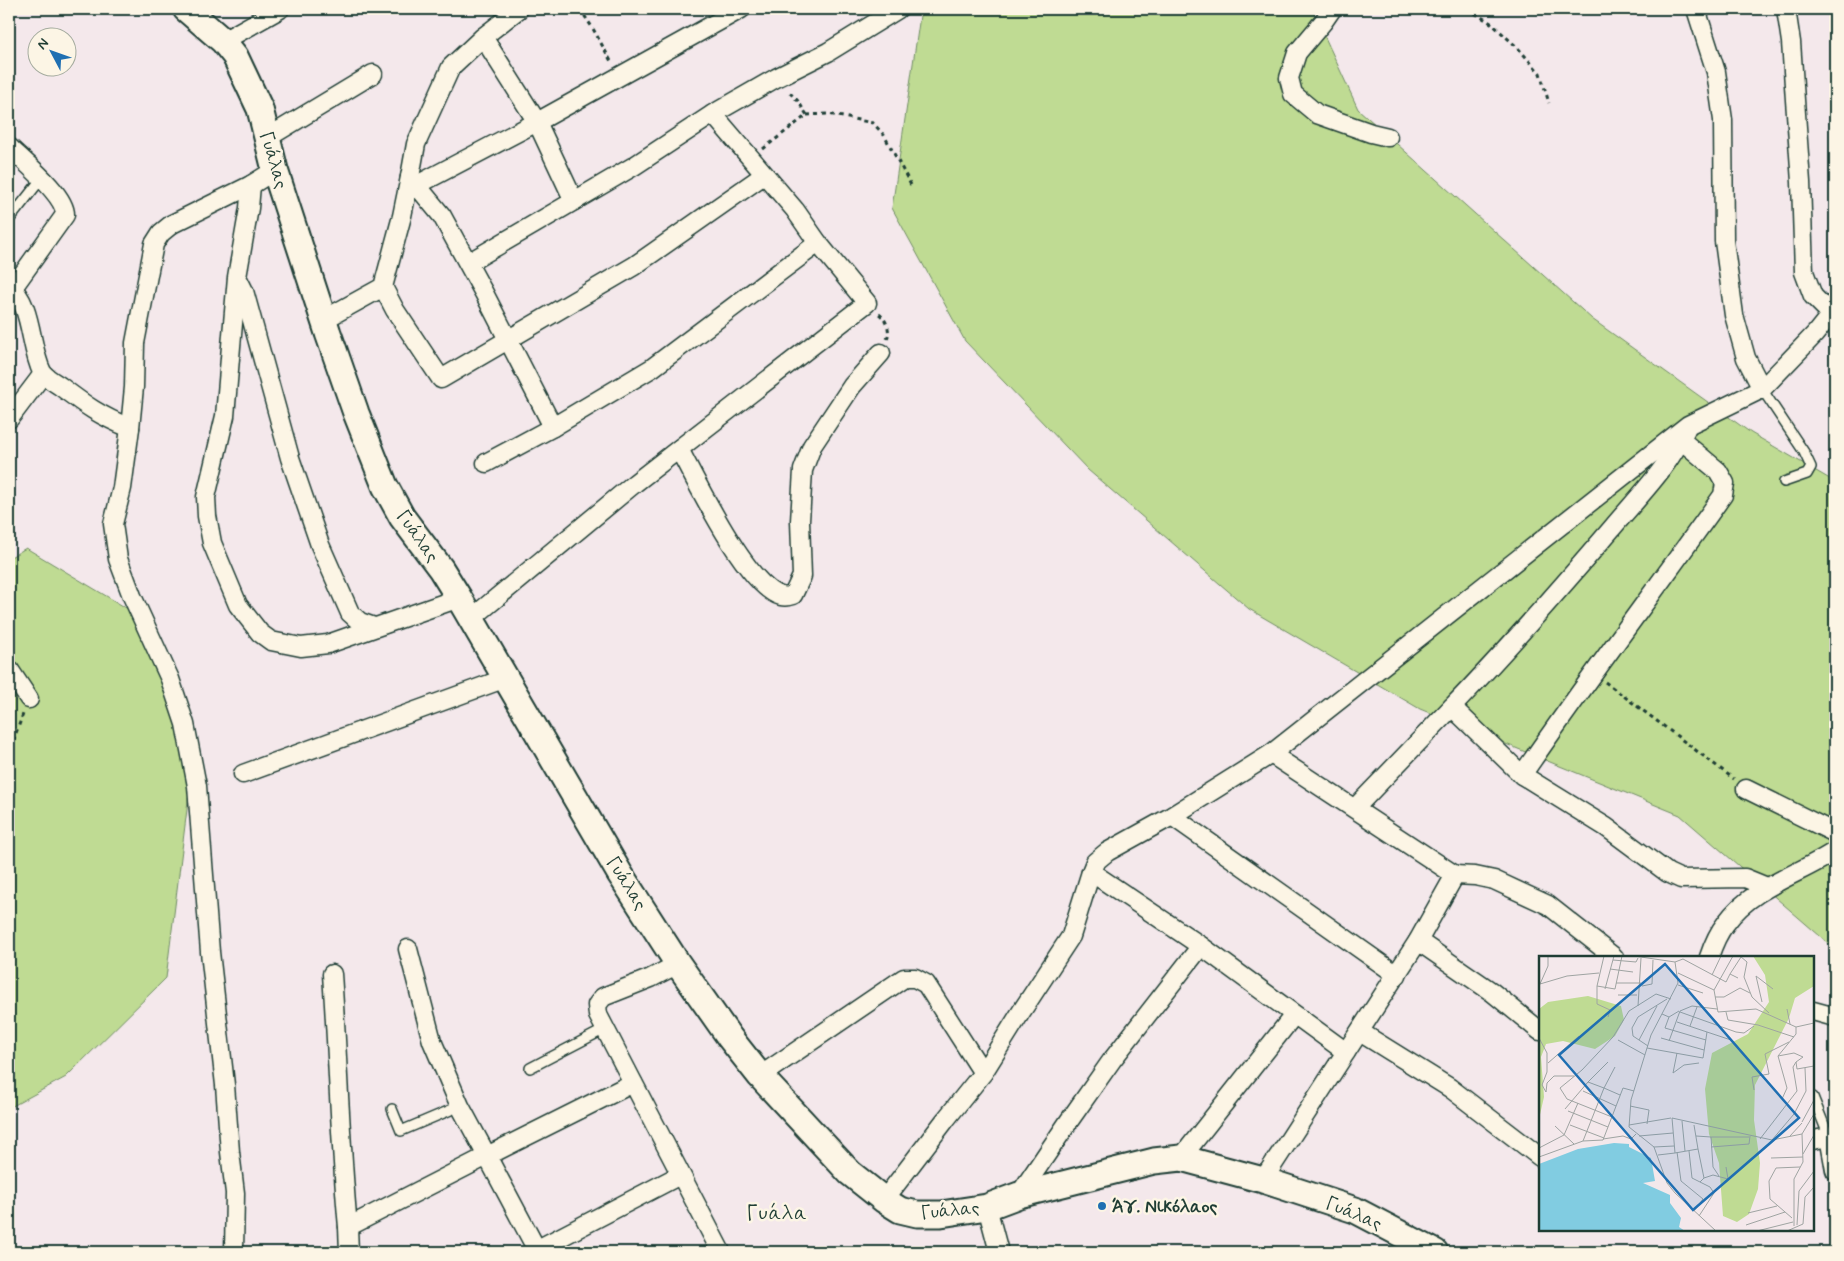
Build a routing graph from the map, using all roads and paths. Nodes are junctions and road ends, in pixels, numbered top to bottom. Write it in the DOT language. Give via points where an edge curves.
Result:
graph roads {
  1 [pos="186,9"];
  2 [pos="280,9"];
  3 [pos="519,9"];
  4 [pos="580,9"];
  5 [pos="741,9"];
  6 [pos="898,9"];
  7 [pos="1332,9"];
  8 [pos="1468,9"];
  9 [pos="1696,9"];
  10 [pos="1786,9"];
  11 [pos="483,37"];
  12 [pos="222,41"];
  13 [pos="373,74"];
  14 [pos="619,77"];
  15 [pos="776,78"];
  16 [pos="1549,103"];
  17 [pos="713,114"];
  18 [pos="807,115"];
  19 [pos="537,122"];
  20 [pos="1388,137"];
  21 [pos="267,138"];
  22 [pos="9,147"];
  23 [pos="750,158"];
  24 [pos="275,170"];
  25 [pos="764,175"];
  26 [pos="42,178"];
  27 [pos="413,181"];
  28 [pos="251,185"];
  29 [pos="912,187"];
  30 [pos="574,201"];
  31 [pos="9,220"];
  32 [pos="818,243"];
  33 [pos="468,262"];
  34 [pos="237,277"];
  35 [pos="383,287"];
  36 [pos="11,288"];
  37 [pos="867,303"];
  38 [pos="1834,312"];
  39 [pos="325,319"];
  40 [pos="509,341"];
  41 [pos="880,353"];
  42 [pos="43,374"];
  43 [pos="1762,389"];
  44 [pos="9,419"];
  45 [pos="553,426"];
  46 [pos="130,428"];
  47 [pos="1684,433"];
  48 [pos="679,449"];
  49 [pos="486,463"];
  50 [pos="1784,482"];
  51 [pos="465,608"];
  52 [pos="374,627"];
  53 [pos="9,669"];
  54 [pos="1593,673"];
  55 [pos="506,678"];
  56 [pos="29,699"];
  57 [pos="1452,707"];
  58 [pos="9,747"];
  59 [pos="1271,754"];
  60 [pos="243,774"];
  61 [pos="1522,775"];
  62 [pos="1746,789"];
  63 [pos="1355,808"];
  64 [pos="1172,816"];
  65 [pos="1835,833"];
  66 [pos="1835,852"];
  67 [pos="1091,872"];
  68 [pos="1455,875"];
  69 [pos="1767,887"];
  70 [pos="1418,941"];
  71 [pos="1201,946"];
  72 [pos="408,949"];
  73 [pos="1613,956"];
  74 [pos="1709,956"];
  75 [pos="678,964"];
  76 [pos="332,974"];
  77 [pos="1397,975"];
  78 [pos="1814,1011"];
  79 [pos="1294,1015"];
  80 [pos="1835,1017"];
  81 [pos="605,1029"];
  82 [pos="1539,1030"];
  83 [pos="1360,1032"];
  84 [pos="1346,1052"];
  85 [pos="530,1068"];
  86 [pos="983,1073"];
  87 [pos="760,1076"];
  88 [pos="634,1083"];
  89 [pos="1814,1102"];
  90 [pos="460,1106"];
  91 [pos="392,1109"];
  92 [pos="1821,1138"];
  93 [pos="1539,1155"];
  94 [pos="487,1156"];
  95 [pos="1181,1158"];
  96 [pos="1835,1170"];
  97 [pos="680,1175"];
  98 [pos="1263,1180"];
  99 [pos="1019,1195"];
  100 [pos="884,1200"];
  101 [pos="987,1207"];
  102 [pos="348,1227"];
  103 [pos="234,1252"];
  104 [pos="349,1252"];
  105 [pos="535,1252"];
  106 [pos="722,1252"];
  107 [pos="1000,1252"];
  108 [pos="1435,1252"];
  1 -- 12 [label="street, Γυάλας"];
  2 -- 12 [label="street"];
  3 -- 11 [label="street"];
  4 -- 14 [label="path"];
  5 -- 14 [label="street"];
  6 -- 15 [label="street" via="828,52"];
  7 -- 20 [label="street" via="1297,53 1289,78 1293,94 1317,114"];
  8 -- 16 [label="path" via="1518,48 1540,74"];
  9 -- 43 [label="street" via="1716,72 1723,120 1724,241 1734,315 1746,358"];
  10 -- 38 [label="street" via="1796,118 1804,272 1814,296"];
  11 -- 19 [label="street"];
  11 -- 27 [label="street" via="452,67 416,144"];
  12 -- 21 [label="street, Γυάλας" via="235,56 260,109"];
  13 -- 21 [label="street"];
  14 -- 19 [label="street"];
  15 -- 17 [label="street"];
  15 -- 18 [label="path"];
  17 -- 23 [label="street"];
  17 -- 30 [label="street"];
  18 -- 23 [label="path"];
  18 -- 29 [label="path" via="828,114 873,123 884,135"];
  19 -- 27 [label="street"];
  19 -- 30 [label="street"];
  21 -- 24 [label="street, Γυάλας"];
  22 -- 26 [label="street"];
  23 -- 25 [label="street"];
  24 -- 28 [label="street"];
  24 -- 39 [label="street, Γυάλας"];
  25 -- 32 [label="street" via="795,210"];
  25 -- 40 [label="street" via="634,266"];
  26 -- 31 [label="lane"];
  26 -- 36 [label="street" via="63,203 65,214"];
  27 -- 33 [label="street" via="442,216"];
  27 -- 35 [label="street"];
  28 -- 34 [label="street"];
  28 -- 46 [label="street" via="172,224 154,244 134,343"];
  30 -- 33 [label="street"];
  32 -- 37 [label="street"];
  32 -- 45 [label="street" via="652,368"];
  33 -- 40 [label="street"];
  34 -- 52 [label="street" via="244,291 290,458 320,545 350,613 360,622"];
  34 -- 52 [label="street" via="224,416 206,497 212,542 238,605 260,633 271,641 301,647 328,644"];
  35 -- 39 [label="street"];
  35 -- 40 [label="street" via="441,379"];
  36 -- 42 [label="street" via="25,309"];
  37 -- 41 [label="path" via="885,319 888,336"];
  37 -- 48 [label="street"];
  38 -- 43 [label="street"];
  39 -- 51 [label="street, Γυάλας" via="356,413 385,486 402,517"];
  40 -- 45 [label="street"];
  41 -- 48 [label="street" via="852,386 812,446 803,470 800,521 802,576 793,595 782,596 768,589 744,564"];
  42 -- 44 [label="street"];
  42 -- 46 [label="street" via="93,411"];
  43 -- 47 [label="street"];
  43 -- 50 [label="lane" via="1811,467 1807,474"];
  45 -- 49 [label="street"];
  46 -- 103 [label="street" via="122,488 113,524 116,550 132,596 170,679 185,724 197,786 212,970 236,1193"];
  47 -- 54 [label="street" via="1718,471 1725,483 1723,495"];
  47 -- 57 [label="street" via="1656,477 1556,595"];
  47 -- 59 [label="street"];
  48 -- 51 [label="street"];
  51 -- 52 [label="street"];
  51 -- 55 [label="street, Γυάλας"];
  53 -- 56 [label="street"];
  54 -- 61 [label="street"];
  54 -- 62 [label="path"];
  55 -- 60 [label="street"];
  55 -- 75 [label="street, Γυάλας" via="620,874"];
  56 -- 58 [label="path"];
  57 -- 61 [label="street"];
  57 -- 63 [label="street"];
  59 -- 63 [label="street"];
  59 -- 64 [label="street"];
  61 -- 69 [label="street" via="1681,879 1745,878"];
  62 -- 65 [label="street"];
  63 -- 68 [label="street"];
  64 -- 67 [label="street" via="1107,852 1095,862"];
  64 -- 77 [label="street"];
  66 -- 69 [label="street"];
  67 -- 71 [label="street"];
  67 -- 86 [label="street" via="1071,936"];
  68 -- 70 [label="street"];
  68 -- 73 [label="street" via="1494,880 1548,905"];
  69 -- 74 [label="street" via="1726,922"];
  70 -- 77 [label="street"];
  70 -- 82 [label="street" via="1492,992"];
  71 -- 79 [label="street"];
  71 -- 99 [label="street" via="1112,1060"];
  72 -- 90 [label="street" via="432,1040"];
  75 -- 81 [label="street" via="603,997 597,1005"];
  75 -- 87 [label="street, Γυάλας"];
  76 -- 102 [label="street"];
  77 -- 83 [label="street"];
  78 -- 80 [label="street"];
  79 -- 84 [label="street"];
  79 -- 95 [label="street"];
  81 -- 85 [label="lane"];
  81 -- 88 [label="street"];
  83 -- 84 [label="street"];
  83 -- 93 [label="street" via="1450,1088"];
  84 -- 98 [label="street"];
  86 -- 87 [label="street" via="926,984 915,978 904,978"];
  86 -- 100 [label="street"];
  87 -- 100 [label="street, Γυάλας" via="850,1173"];
  88 -- 94 [label="street"];
  88 -- 97 [label="street"];
  89 -- 92 [label="lane"];
  90 -- 91 [label="lane" via="401,1131"];
  90 -- 94 [label="street"];
  92 -- 96 [label="street"];
  94 -- 102 [label="street"];
  94 -- 105 [label="street"];
  95 -- 98 [label="street, Γυάλας"];
  95 -- 99 [label="street, Γυάλας" via="1154,1161"];
  97 -- 105 [label="street"];
  97 -- 106 [label="street"];
  98 -- 108 [label="street, Γυάλας" via="1355,1210"];
  99 -- 101 [label="street, Γυάλας"];
  100 -- 101 [label="street, Γυάλας" via="900,1210 917,1214"];
  101 -- 107 [label="street"];
  102 -- 104 [label="street"];
}
